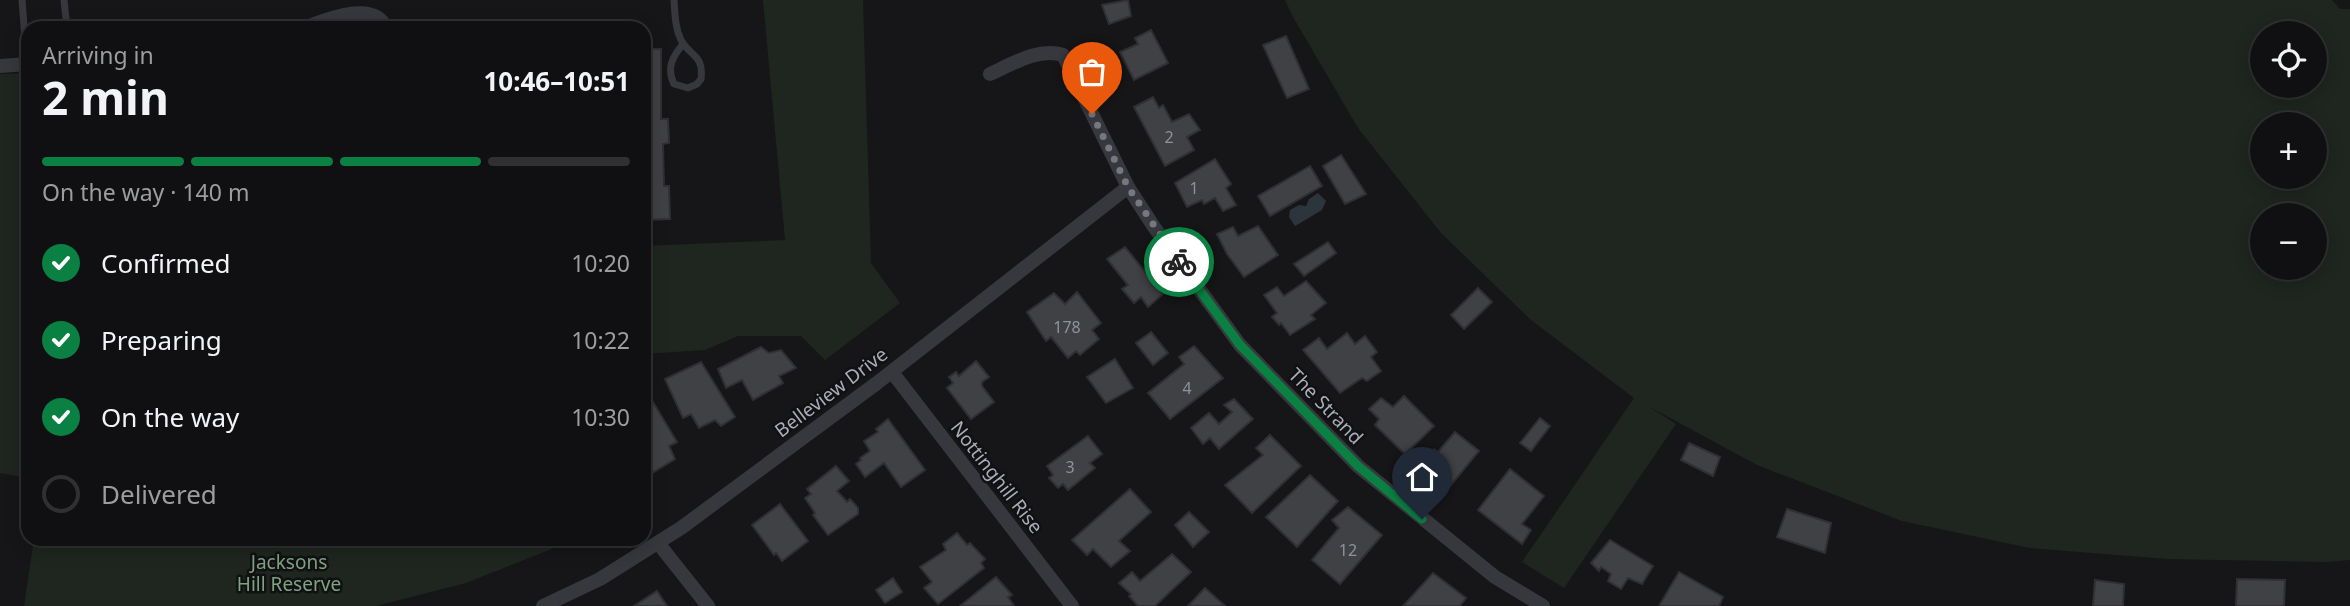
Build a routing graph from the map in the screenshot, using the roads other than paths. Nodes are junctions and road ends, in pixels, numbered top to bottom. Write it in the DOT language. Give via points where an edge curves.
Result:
graph roads {
  1 [pos="22,0"];
  2 [pos="64,0"];
  3 [pos="674,0"];
  4 [pos="24,21"];
  5 [pos="66,21"];
  6 [pos="322,21"];
  7 [pos="384,21"];
  8 [pos="683,44"];
  9 [pos="21,64"];
  10 [pos="0,66"];
  11 [pos="990,74"];
  12 [pos="1128,187"];
  13 [pos="891,372"];
  14 [pos="658,543"];
  15 [pos="1521,601"];
  16 [pos="543,606"];
  17 [pos="708,606"];
  18 [pos="1072,606"];
  19 [pos="1543,606"];
  1 -- 4 [label="lane"];
  2 -- 5 [label="lane"];
  3 -- 8 [label="lane"];
  6 -- 7 [label="street" via="363,8"];
  8 -- 8 [label="lane" via="697,56 702,72 701,79 688,88 674,84 670,77 672,59"];
  9 -- 10 [label="street"];
  11 -- 12 [label="street, The Strand" via="1029,57 1052,52 1063,55"];
  12 -- 13 [label="street, Belleview Drive"];
  12 -- 15 [label="street, The Strand" via="1240,345 1358,466"];
  13 -- 14 [label="street, Belleview Drive"];
  13 -- 18 [label="street, Nottinghill Rise"];
  14 -- 16 [label="street, Belleview Drive" via="600,579"];
  14 -- 17 [label="street"];
  15 -- 19 [label="street, The Strand"];
}
